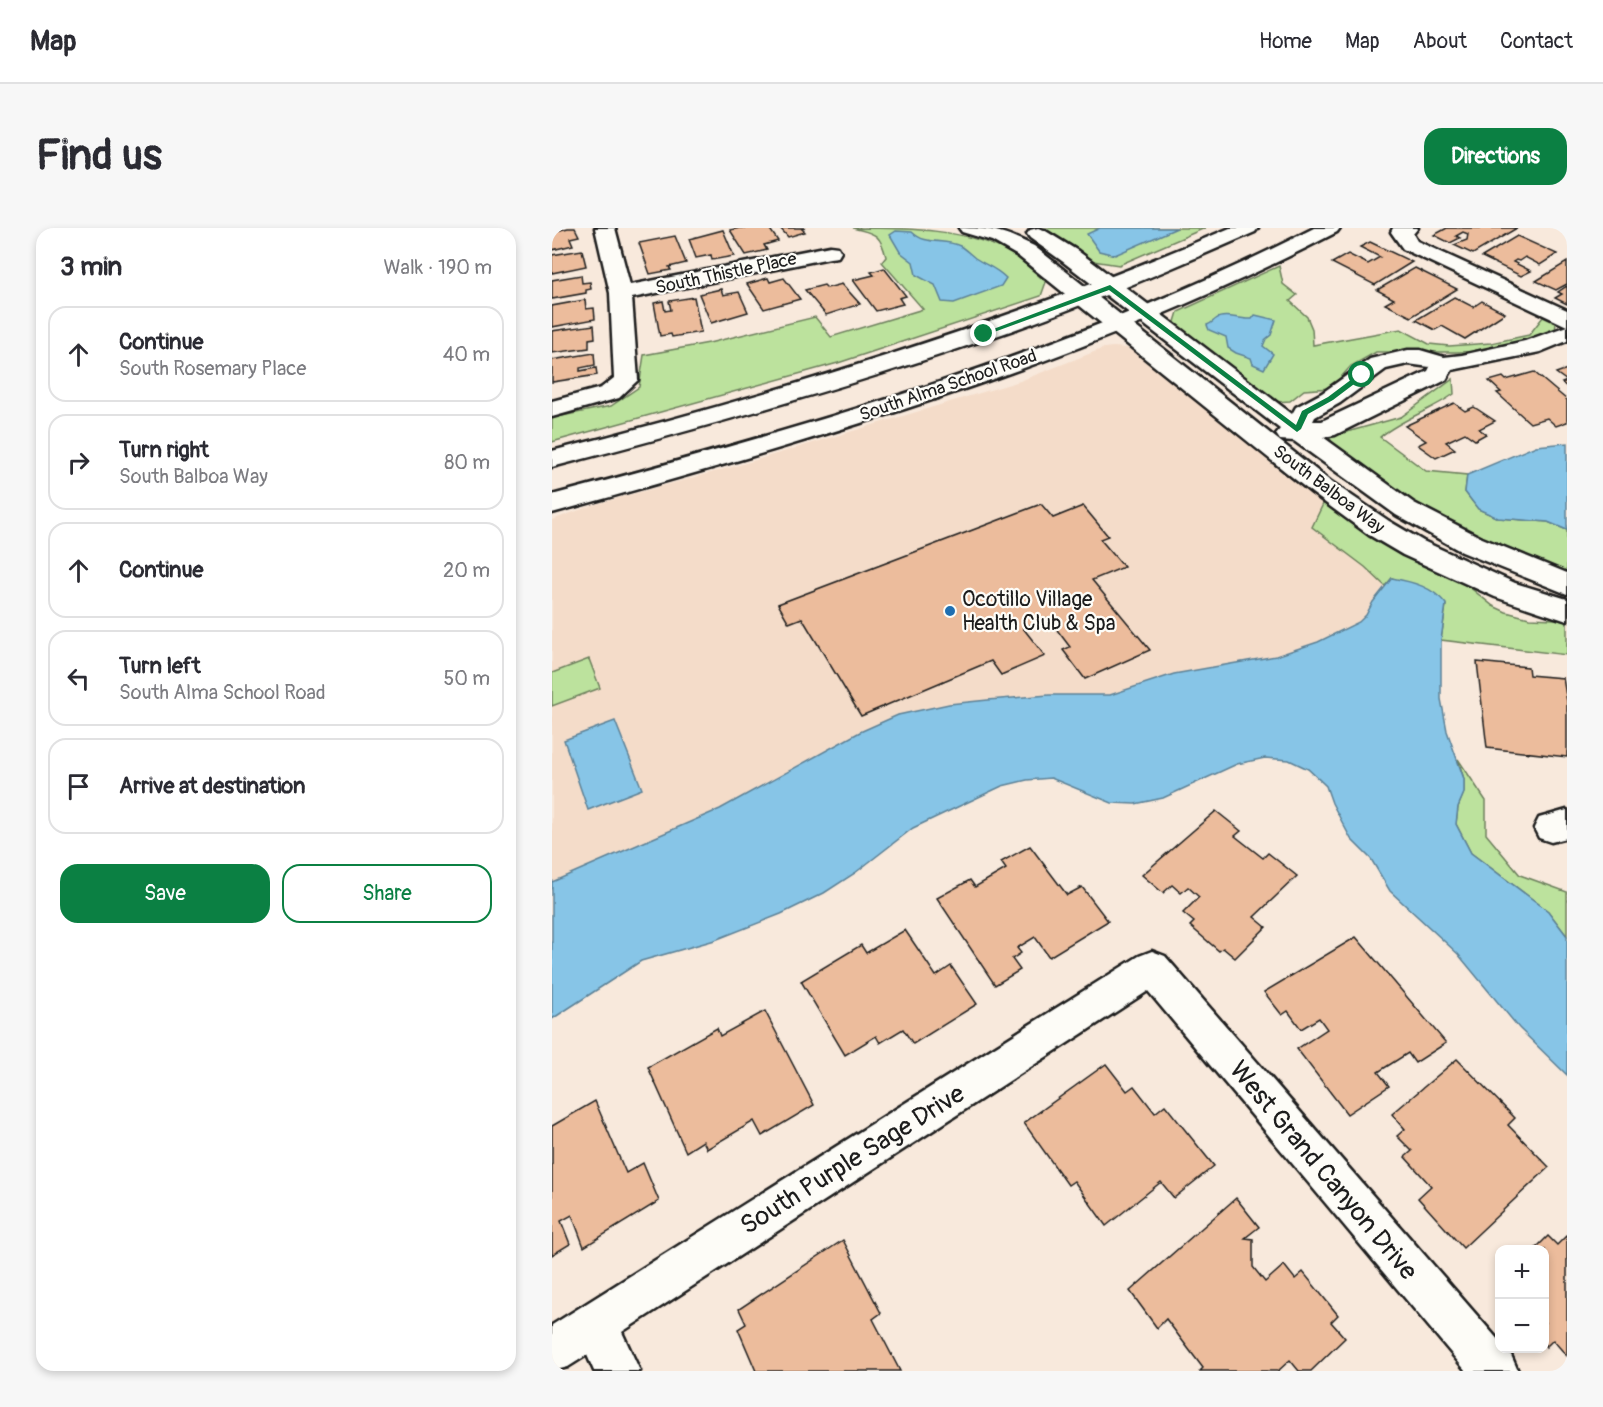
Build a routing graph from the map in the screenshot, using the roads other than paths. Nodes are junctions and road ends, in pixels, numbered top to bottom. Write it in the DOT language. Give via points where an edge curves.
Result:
graph roads {
  1 [pos="605,228"];
  2 [pos="969,228"];
  3 [pos="1028,228"];
  4 [pos="1248,228"];
  5 [pos="1330,228"];
  6 [pos="1404,230"];
  7 [pos="830,252"];
  8 [pos="1110,287"];
  9 [pos="621,293"];
  10 [pos="1083,297"];
  11 [pos="1144,313"];
  12 [pos="1567,319"];
  13 [pos="1117,325"];
  14 [pos="1567,333"];
  15 [pos="1443,364"];
  16 [pos="1362,375"];
  17 [pos="1395,397"];
  18 [pos="552,409"];
  19 [pos="1297,429"];
  20 [pos="1268,444"];
  21 [pos="552,459"];
  22 [pos="552,504"];
  23 [pos="1561,595"];
  24 [pos="1152,968"];
  25 [pos="595,1322"];
  26 [pos="552,1351"];
  27 [pos="617,1371"];
  28 [pos="1495,1371"];
  1 -- 9 [label="street"];
  2 -- 10 [label="street, South Balboa Way" via="1026,251"];
  3 -- 8 [label="street, South Balboa Way"];
  4 -- 8 [label="street, South Alma School Road"];
  5 -- 11 [label="street, South Alma School Road"];
  6 -- 12 [label="street" via="1410,245"];
  7 -- 9 [label="street, South Thistle Place"];
  8 -- 10 [label="street, South Alma School Road"];
  8 -- 11 [label="street, South Balboa Way"];
  9 -- 18 [label="street" via="626,380 610,393"];
  10 -- 13 [label="street, South Balboa Way"];
  10 -- 21 [label="street, South Alma School Road" via="838,381"];
  11 -- 13 [label="street, South Alma School Road"];
  11 -- 19 [label="street, South Balboa Way"];
  13 -- 20 [label="street, South Balboa Way"];
  13 -- 22 [label="street, South Alma School Road" via="887,407"];
  14 -- 15 [label="street" via="1532,347"];
  15 -- 16 [label="street" via="1420,357 1394,358"];
  15 -- 17 [label="street" via="1438,375"];
  16 -- 17 [label="street"];
  16 -- 19 [label="street" via="1305,412"];
  17 -- 19 [label="street" via="1326,429"];
  19 -- 20 [label="street"];
  19 -- 23 [label="street, South Balboa Way" via="1405,509"];
  20 -- 23 [label="street, South Balboa Way" via="1346,506 1413,548 1505,590"];
  24 -- 25 [label="street, South Purple Sage Drive"];
  24 -- 28 [label="street, West Grand Canyon Drive"];
  25 -- 26 [label="street, South Purple Sage Drive"];
  25 -- 27 [label="street"];
}
